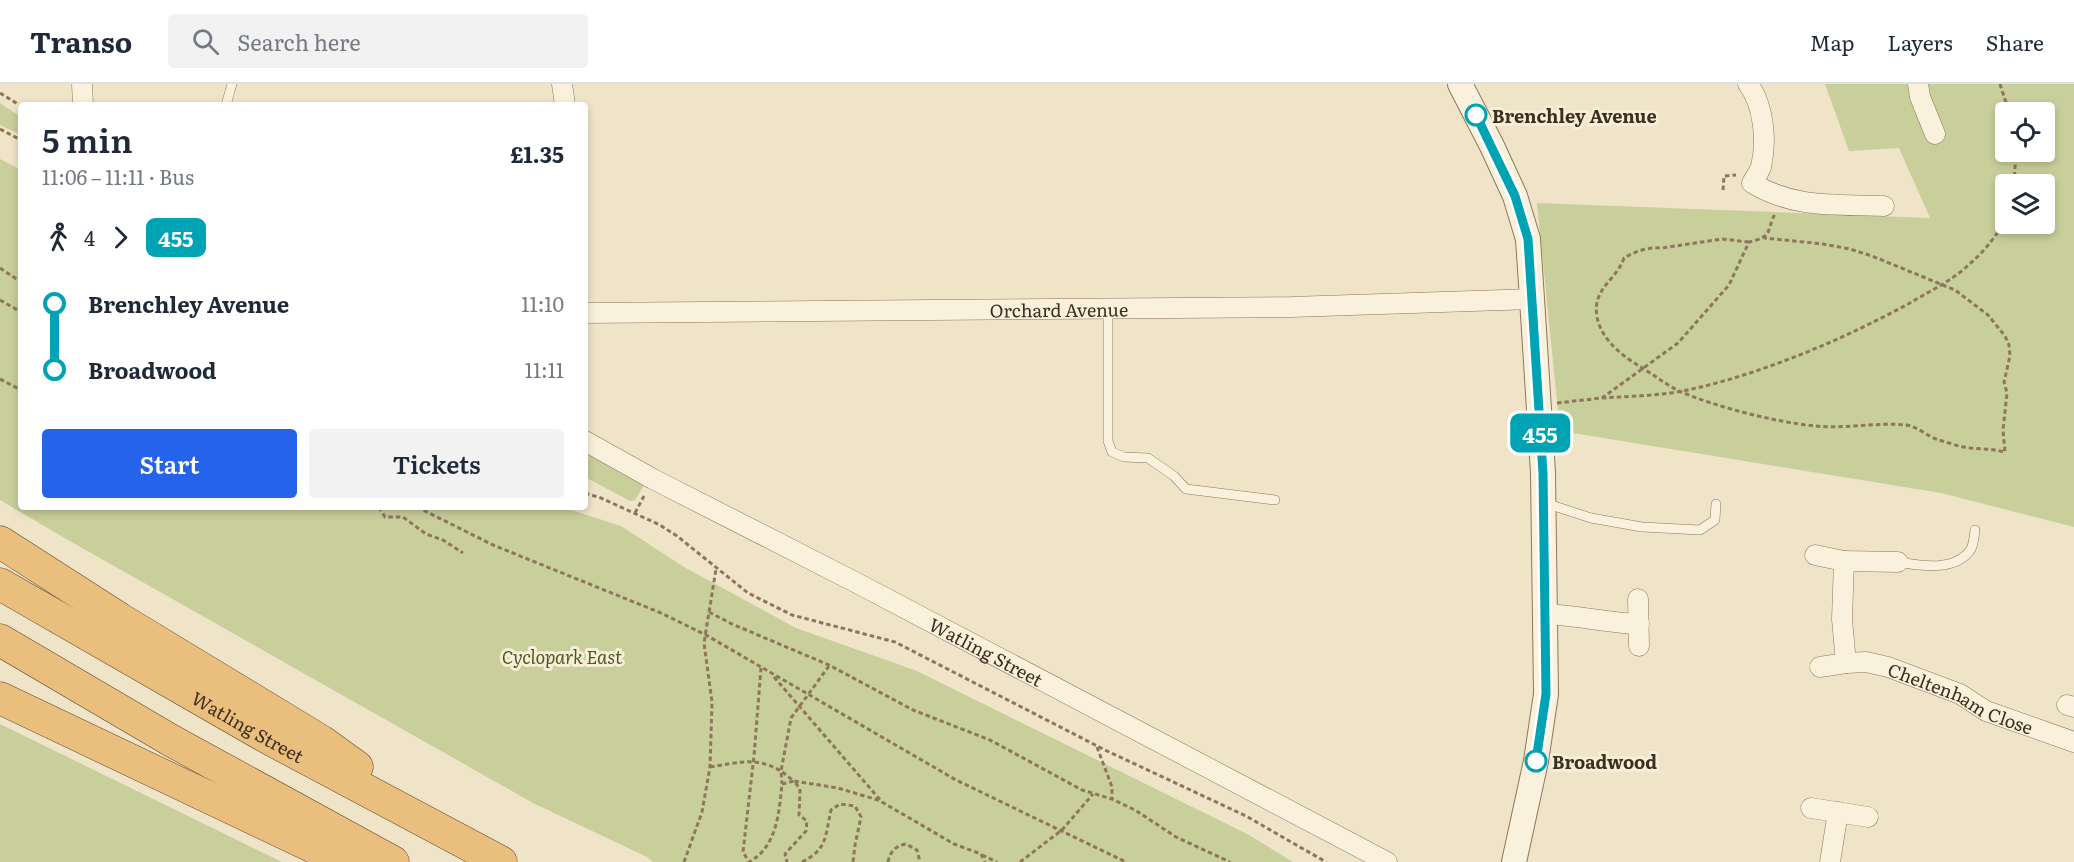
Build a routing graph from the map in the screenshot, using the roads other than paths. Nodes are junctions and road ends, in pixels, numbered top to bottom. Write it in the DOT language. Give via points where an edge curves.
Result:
graph roads {
  1 [pos="82,84"];
  2 [pos="232,84"];
  3 [pos="562,84"];
  4 [pos="1460,84"];
  5 [pos="1748,84"];
  6 [pos="1918,84"];
  7 [pos="83,102"];
  8 [pos="227,102"];
  9 [pos="565,102"];
  10 [pos="1935,134"];
  11 [pos="1884,206"];
  12 [pos="1532,299"];
  13 [pos="1108,308"];
  14 [pos="588,313"];
  15 [pos="588,443"];
  16 [pos="1275,500"];
  17 [pos="1543,502"];
  18 [pos="1716,504"];
  19 [pos="1975,530"];
  20 [pos="0,542"];
  21 [pos="1815,555"];
  22 [pos="1844,561"];
  23 [pos="1898,562"];
  24 [pos="0,584"];
  25 [pos="1638,598"];
  26 [pos="1544,614"];
  27 [pos="1639,624"];
  28 [pos="0,640"];
  29 [pos="1639,646"];
  30 [pos="1846,663"];
  31 [pos="1820,667"];
  32 [pos="0,698"];
  33 [pos="2074,742"];
  34 [pos="1810,807"];
  35 [pos="1838,812"];
  36 [pos="1868,817"];
  37 [pos="452,837"];
  38 [pos="345,862"];
  39 [pos="393,862"];
  40 [pos="501,862"];
  41 [pos="1387,862"];
  42 [pos="1514,862"];
  43 [pos="1830,862"];
  1 -- 7 [label="street"];
  2 -- 8 [label="lane"];
  3 -- 9 [label="street"];
  4 -- 12 [label="street" via="1515,196 1528,239"];
  5 -- 11 [label="street" via="1764,127 1761,168 1752,183 1771,195 1804,203"];
  6 -- 10 [label="street"];
  12 -- 13 [label="street, Orchard Avenue"];
  12 -- 17 [label="street"];
  13 -- 14 [label="street, Orchard Avenue"];
  13 -- 16 [label="lane" via="1108,441 1112,452 1148,458 1186,489"];
  15 -- 41 [label="street, Watling Street"];
  17 -- 18 [label="lane" via="1591,518 1700,530 1715,520"];
  17 -- 26 [label="street"];
  19 -- 23 [label="lane" via="1972,547 1954,564"];
  20 -- 37 [label="highway" via="321,741"];
  21 -- 22 [label="street"];
  22 -- 23 [label="street"];
  22 -- 30 [label="street" via="1842,619"];
  24 -- 37 [label="highway, Watling Street" via="268,738"];
  25 -- 27 [label="street"];
  26 -- 27 [label="street"];
  26 -- 42 [label="street" via="1545,701"];
  27 -- 29 [label="street"];
  28 -- 39 [label="highway" via="172,741"];
  30 -- 31 [label="street, Cheltenham Close"];
  30 -- 33 [label="street, Cheltenham Close" via="1888,667 1962,696 1986,711"];
  32 -- 38 [label="highway"];
  34 -- 35 [label="street"];
  35 -- 36 [label="street"];
  35 -- 43 [label="street"];
  37 -- 40 [label="highway, Watling Street"];
}
